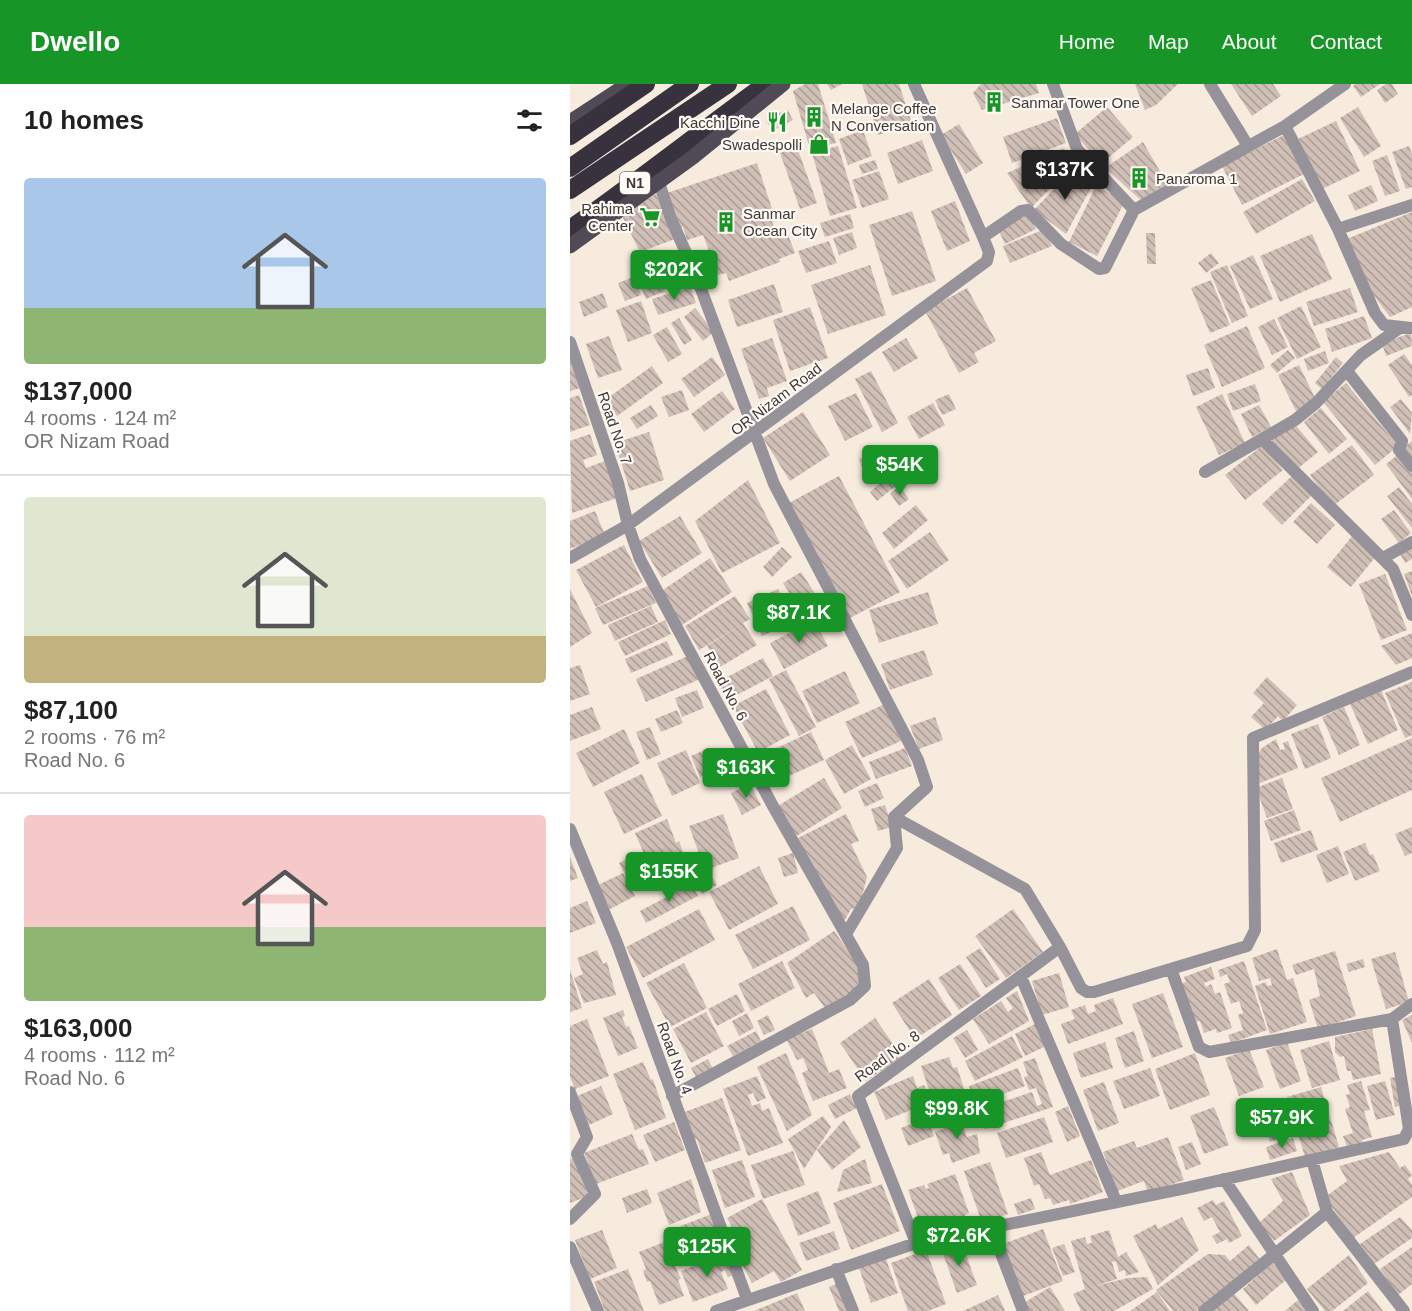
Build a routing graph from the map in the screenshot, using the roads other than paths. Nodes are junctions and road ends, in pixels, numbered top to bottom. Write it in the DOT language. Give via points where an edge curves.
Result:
graph roads {
  1 [pos="628,84"];
  2 [pos="646,84"];
  3 [pos="690,84"];
  4 [pos="728,84"];
  5 [pos="766,84"];
  6 [pos="783,84"];
  7 [pos="914,84"];
  8 [pos="1053,84"];
  9 [pos="1210,84"];
  10 [pos="1345,84"];
  11 [pos="570,122"];
  12 [pos="1285,126"];
  13 [pos="570,136"];
  14 [pos="1248,146"];
  15 [pos="570,168"];
  16 [pos="655,169"];
  17 [pos="570,190"];
  18 [pos="1412,205"];
  19 [pos="1134,210"];
  20 [pos="570,229"];
  21 [pos="1338,229"];
  22 [pos="983,237"];
  23 [pos="570,246"];
  24 [pos="1407,328"];
  25 [pos="570,342"];
  26 [pos="1347,370"];
  27 [pos="754,435"];
  28 [pos="1263,439"];
  29 [pos="1412,466"];
  30 [pos="1205,472"];
  31 [pos="628,525"];
  32 [pos="1412,542"];
  33 [pos="570,558"];
  34 [pos="1383,558"];
  35 [pos="1412,615"];
  36 [pos="1412,672"];
  37 [pos="894,818"];
  38 [pos="570,829"];
  39 [pos="846,934"];
  40 [pos="1060,947"];
  41 [pos="1171,969"];
  42 [pos="1020,976"];
  43 [pos="1412,1004"];
  44 [pos="1392,1019"];
  45 [pos="570,1092"];
  46 [pos="672,1096"];
  47 [pos="1312,1160"];
  48 [pos="1224,1179"];
  49 [pos="1116,1201"];
  50 [pos="1327,1212"];
  51 [pos="570,1219"];
  52 [pos="991,1227"];
  53 [pos="916,1243"];
  54 [pos="570,1247"];
  55 [pos="1274,1255"];
  56 [pos="836,1269"];
  57 [pos="747,1299"];
  58 [pos="598,1311"];
  59 [pos="716,1311"];
  60 [pos="853,1311"];
  61 [pos="1023,1311"];
  62 [pos="1204,1311"];
  63 [pos="1313,1311"];
  64 [pos="1404,1311"];
  1 -- 11 [label="main road"];
  2 -- 13 [label="highway"];
  3 -- 15 [label="highway"];
  4 -- 17 [label="highway"];
  5 -- 16 [label="highway, N1"];
  6 -- 23 [label="main road, bridge" via="684,164"];
  7 -- 22 [label="street"];
  8 -- 19 [label="street" via="1077,149"];
  9 -- 14 [label="street"];
  10 -- 12 [label="street"];
  12 -- 14 [label="street"];
  12 -- 21 [label="street"];
  14 -- 19 [label="street"];
  16 -- 20 [label="highway, N1"];
  16 -- 27 [label="street"];
  18 -- 21 [label="street"];
  19 -- 22 [label="street" via="1105,268 1061,244 1028,210"];
  21 -- 24 [label="street" via="1375,313 1384,325"];
  22 -- 27 [label="street, OR Nizam Road" via="989,252 987,261"];
  24 -- 26 [label="street" via="1361,355"];
  25 -- 31 [label="street, Road No. 7" via="618,483"];
  26 -- 28 [label="street" via="1316,403"];
  26 -- 29 [label="street" via="1401,441 1399,450"];
  27 -- 31 [label="street, OR Nizam Road"];
  27 -- 37 [label="street" via="774,484 922,769 927,787"];
  28 -- 30 [label="street"];
  28 -- 34 [label="street"];
  31 -- 33 [label="street, OR Nizam Road"];
  31 -- 39 [label="street, Road No. 6" via="640,559"];
  32 -- 34 [label="street"];
  34 -- 35 [label="street" via="1393,569"];
  36 -- 41 [label="street" via="1253,738 1253,939 1247,946"];
  37 -- 39 [label="street" via="897,848"];
  37 -- 40 [label="street" via="1025,889"];
  38 -- 46 [label="street, Road No. 4" via="617,943"];
  39 -- 46 [label="street, Road No. 6" via="863,965 865,986 850,1000"];
  40 -- 41 [label="street" via="1081,988 1087,992"];
  40 -- 42 [label="street, Road No. 8"];
  41 -- 44 [label="street" via="1203,1051"];
  42 -- 49 [label="street"];
  42 -- 53 [label="street, Road No. 8" via="858,1096"];
  43 -- 44 [label="street"];
  44 -- 47 [label="street" via="1408,1135"];
  45 -- 51 [label="street" via="587,1137 577,1154 595,1194"];
  46 -- 57 [label="street, Road No. 4"];
  47 -- 48 [label="street"];
  47 -- 50 [label="street"];
  48 -- 49 [label="street"];
  48 -- 55 [label="street"];
  49 -- 52 [label="street"];
  50 -- 55 [label="street"];
  50 -- 64 [label="street"];
  52 -- 53 [label="street"];
  52 -- 61 [label="street"];
  53 -- 56 [label="street"];
  54 -- 58 [label="street"];
  55 -- 62 [label="street"];
  55 -- 63 [label="street"];
  56 -- 57 [label="street"];
  56 -- 60 [label="street"];
  57 -- 59 [label="street"];
}
